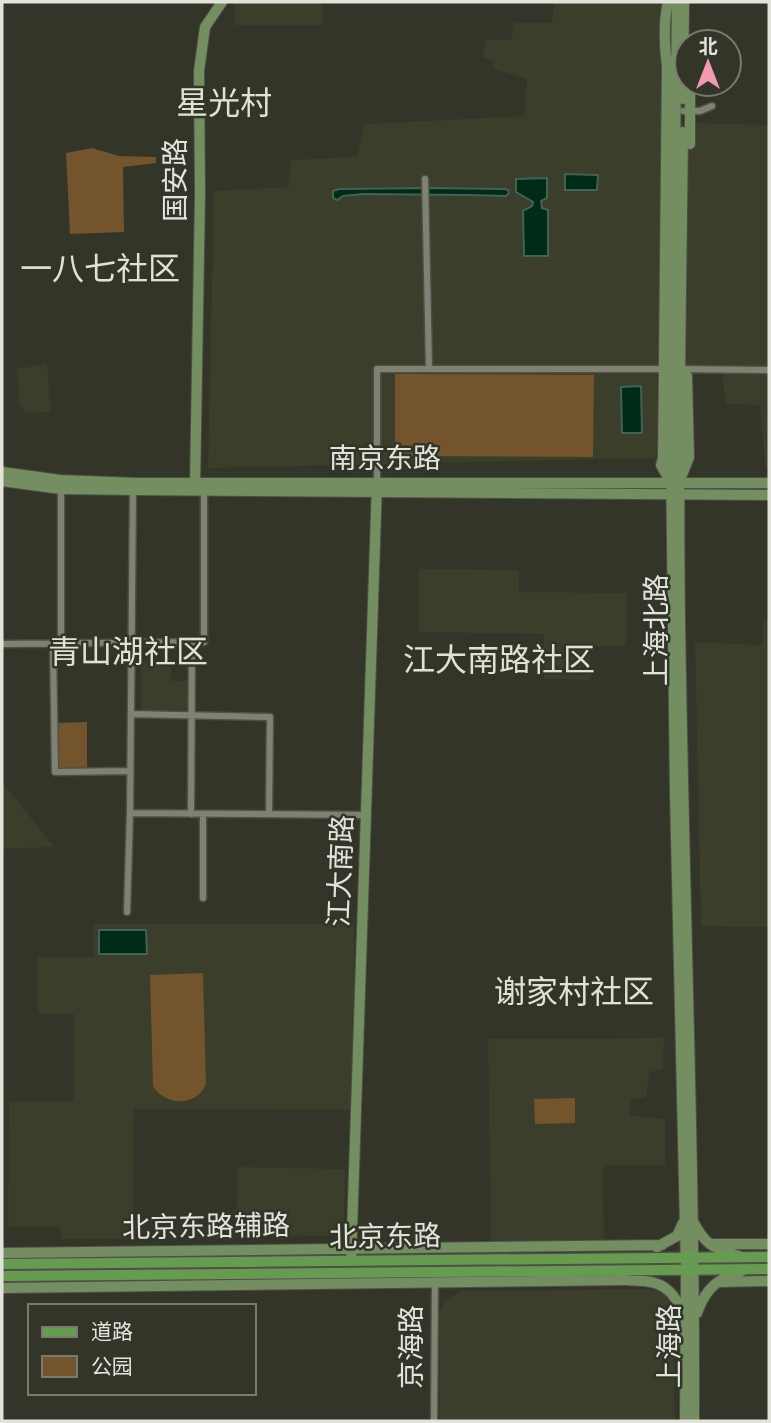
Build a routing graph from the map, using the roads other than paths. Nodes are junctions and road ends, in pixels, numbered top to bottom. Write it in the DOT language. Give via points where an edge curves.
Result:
graph roads {
  1 [pos="222,2"];
  2 [pos="668,2"];
  3 [pos="677,2"];
  4 [pos="684,2"];
  5 [pos="691,2"];
  6 [pos="691,28"];
  7 [pos="688,98"];
  8 [pos="712,106"];
  9 [pos="687,111"];
  10 [pos="425,182"];
  11 [pos="429,368"];
  12 [pos="676,369"];
  13 [pos="769,370"];
  14 [pos="2,472"];
  15 [pos="2,481"];
  16 [pos="675,482"];
  17 [pos="769,483"];
  18 [pos="199,486"];
  19 [pos="377,487"];
  20 [pos="61,489"];
  21 [pos="133,490"];
  22 [pos="676,495"];
  23 [pos="769,495"];
  24 [pos="192,642"];
  25 [pos="57,643"];
  26 [pos="131,643"];
  27 [pos="2,645"];
  28 [pos="131,714"];
  29 [pos="191,715"];
  30 [pos="130,771"];
  31 [pos="130,813"];
  32 [pos="191,814"];
  33 [pos="203,814"];
  34 [pos="269,814"];
  35 [pos="367,815"];
  36 [pos="202,898"];
  37 [pos="127,912"];
  38 [pos="685,1212"];
  39 [pos="693,1221"];
  40 [pos="769,1244"];
  41 [pos="662,1245"];
  42 [pos="710,1245"];
  43 [pos="351,1249"];
  44 [pos="2,1253"];
  45 [pos="743,1257"];
  46 [pos="769,1257"];
  47 [pos="624,1258"];
  48 [pos="690,1258"];
  49 [pos="351,1261"];
  50 [pos="2,1264"];
  51 [pos="749,1269"];
  52 [pos="769,1269"];
  53 [pos="601,1270"];
  54 [pos="690,1270"];
  55 [pos="2,1276"];
  56 [pos="435,1278"];
  57 [pos="626,1280"];
  58 [pos="769,1281"];
  59 [pos="717,1282"];
  60 [pos="2,1288"];
  61 [pos="690,1320"];
  62 [pos="434,1421"];
  63 [pos="685,1421"];
  64 [pos="694,1421"];
  1 -- 18 [label="main road, 国安路" via="205,27 199,71"];
  2 -- 12 [label="main road" via="664,43"];
  3 -- 12 [label="main road, 上海北路"];
  4 -- 9 [label="main road, 上海北路"];
  5 -- 6 [label="main road"];
  7 -- 9 [label="main road"];
  8 -- 9 [label="street"];
  9 -- 12 [label="main road, 上海北路"];
  10 -- 11 [label="street"];
  11 -- 12 [label="street"];
  11 -- 19 [label="street" via="377,369"];
  12 -- 13 [label="street"];
  12 -- 16 [label="main road, 上海北路"];
  12 -- 16 [label="main road" via="661,465"];
  14 -- 18 [label="main road, 南京东路" via="60,480"];
  15 -- 20 [label="main road, 南京东路"];
  16 -- 17 [label="main road, 南京东路"];
  16 -- 19 [label="main road, 南京东路"];
  16 -- 22 [label="main road, 上海北路"];
  18 -- 19 [label="main road, 南京东路"];
  18 -- 21 [label="main road, 南京东路"];
  18 -- 24 [label="street" via="204,642"];
  19 -- 22 [label="main road, 南京东路"];
  19 -- 35 [label="main road, 江大南路"];
  20 -- 21 [label="main road, 南京东路"];
  20 -- 25 [label="street"];
  21 -- 26 [label="street"];
  22 -- 23 [label="main road, 南京东路"];
  22 -- 38 [label="main road, 上海北路" via="675,793"];
  22 -- 39 [label="main road, 上海北路"];
  24 -- 26 [label="street"];
  24 -- 29 [label="street"];
  25 -- 26 [label="street"];
  25 -- 27 [label="street"];
  25 -- 30 [label="street" via="55,772"];
  26 -- 28 [label="street"];
  28 -- 29 [label="street"];
  28 -- 30 [label="street"];
  29 -- 32 [label="street"];
  29 -- 34 [label="street" via="270,717"];
  30 -- 31 [label="street"];
  31 -- 32 [label="street"];
  31 -- 37 [label="street"];
  32 -- 33 [label="street"];
  33 -- 34 [label="street"];
  33 -- 36 [label="street"];
  34 -- 35 [label="street"];
  35 -- 43 [label="main road, 江大南路"];
  38 -- 41 [label="main road" via="677,1236"];
  38 -- 48 [label="main road, 上海北路"];
  39 -- 42 [label="main road"];
  39 -- 48 [label="main road, 上海北路"];
  40 -- 42 [label="main road"];
  41 -- 43 [label="main road, 北京东路辅路"];
  41 -- 47 [label="main road"];
  42 -- 45 [label="main road"];
  43 -- 44 [label="main road, 北京东路辅路"];
  43 -- 49 [label="main road, 江大南路"];
  45 -- 46 [label="main road, 北京东路"];
  45 -- 48 [label="main road, 北京东路"];
  47 -- 48 [label="main road, 北京东路"];
  47 -- 49 [label="main road, 北京东路"];
  48 -- 54 [label="main road, 上海路"];
  49 -- 50 [label="main road, 北京东路"];
  51 -- 52 [label="main road, 北京东路"];
  51 -- 54 [label="main road, 北京东路"];
  51 -- 59 [label="main road"];
  53 -- 54 [label="main road, 北京东路"];
  53 -- 56 [label="main road, 北京东路"];
  53 -- 57 [label="main road"];
  54 -- 61 [label="main road, 上海路"];
  55 -- 56 [label="main road, 北京东路"];
  56 -- 57 [label="main road, 北京东路辅路"];
  56 -- 60 [label="main road, 北京东路辅路"];
  56 -- 62 [label="street, 京海路"];
  57 -- 61 [label="main road" via="654,1282 669,1290"];
  58 -- 59 [label="main road"];
  59 -- 61 [label="main road"];
  61 -- 63 [label="main road, 上海路"];
  61 -- 64 [label="main road, 上海路"];
}
